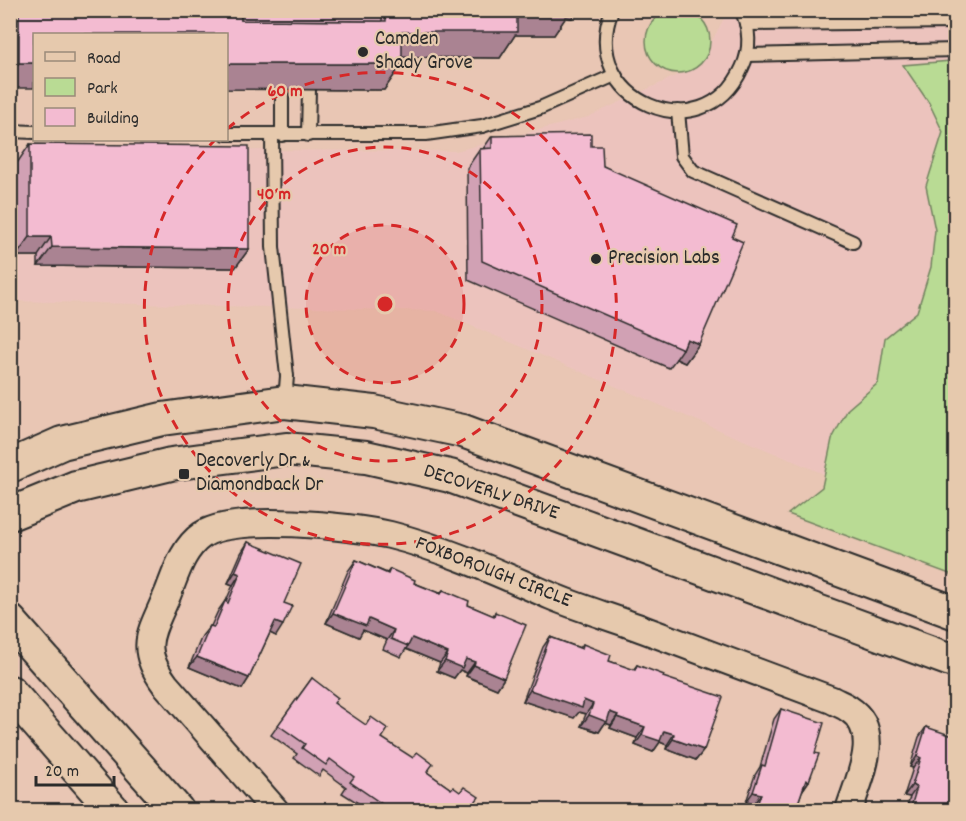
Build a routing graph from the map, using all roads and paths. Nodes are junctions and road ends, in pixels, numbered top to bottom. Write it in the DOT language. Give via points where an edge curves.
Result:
graph roads {
  1 [pos="612,10"];
  2 [pos="741,10"];
  3 [pos="956,22"];
  4 [pos="746,24"];
  5 [pos="956,50"];
  6 [pos="747,55"];
  7 [pos="615,75"];
  8 [pos="282,89"];
  9 [pos="309,89"];
  10 [pos="678,111"];
  11 [pos="10,131"];
  12 [pos="33,132"];
  13 [pos="228,134"];
  14 [pos="277,135"];
  15 [pos="308,135"];
  16 [pos="853,242"];
  17 [pos="285,402"];
  18 [pos="10,466"];
  19 [pos="10,514"];
  20 [pos="956,613"];
  21 [pos="10,621"];
  22 [pos="956,662"];
  23 [pos="10,692"];
  24 [pos="113,810"];
  25 [pos="177,810"];
  26 [pos="274,810"];
  27 [pos="849,810"];
  1 -- 7 [label="lane" via="605,38"];
  2 -- 4 [label="lane"];
  3 -- 4 [label="lane"];
  4 -- 6 [label="lane"];
  5 -- 6 [label="lane"];
  6 -- 10 [label="lane" via="738,77 718,99 702,107"];
  7 -- 10 [label="lane" via="633,97 653,108"];
  7 -- 15 [label="lane" via="540,108 482,126 426,134"];
  8 -- 14 [label="lane"];
  9 -- 15 [label="lane"];
  10 -- 16 [label="lane" via="682,156 693,171"];
  11 -- 12 [label="lane"];
  13 -- 14 [label="lane"];
  14 -- 15 [label="lane"];
  14 -- 17 [label="lane" via="273,247 287,376"];
  17 -- 18 [label="street" via="162,419 62,443"];
  17 -- 20 [label="street" via="374,412 463,431"];
  19 -- 22 [label="street, DECOVERLY DRIVE" via="76,487 171,464 286,448 366,457 450,476"];
  21 -- 25 [label="street"];
  23 -- 24 [label="street"];
  26 -- 27 [label="street, FOXBOROUGH CIRCLE" via="165,684 148,652 185,553 202,535 217,528 244,524 316,525 389,535 453,554 551,596 832,700 858,717 867,738 865,760"];
}
